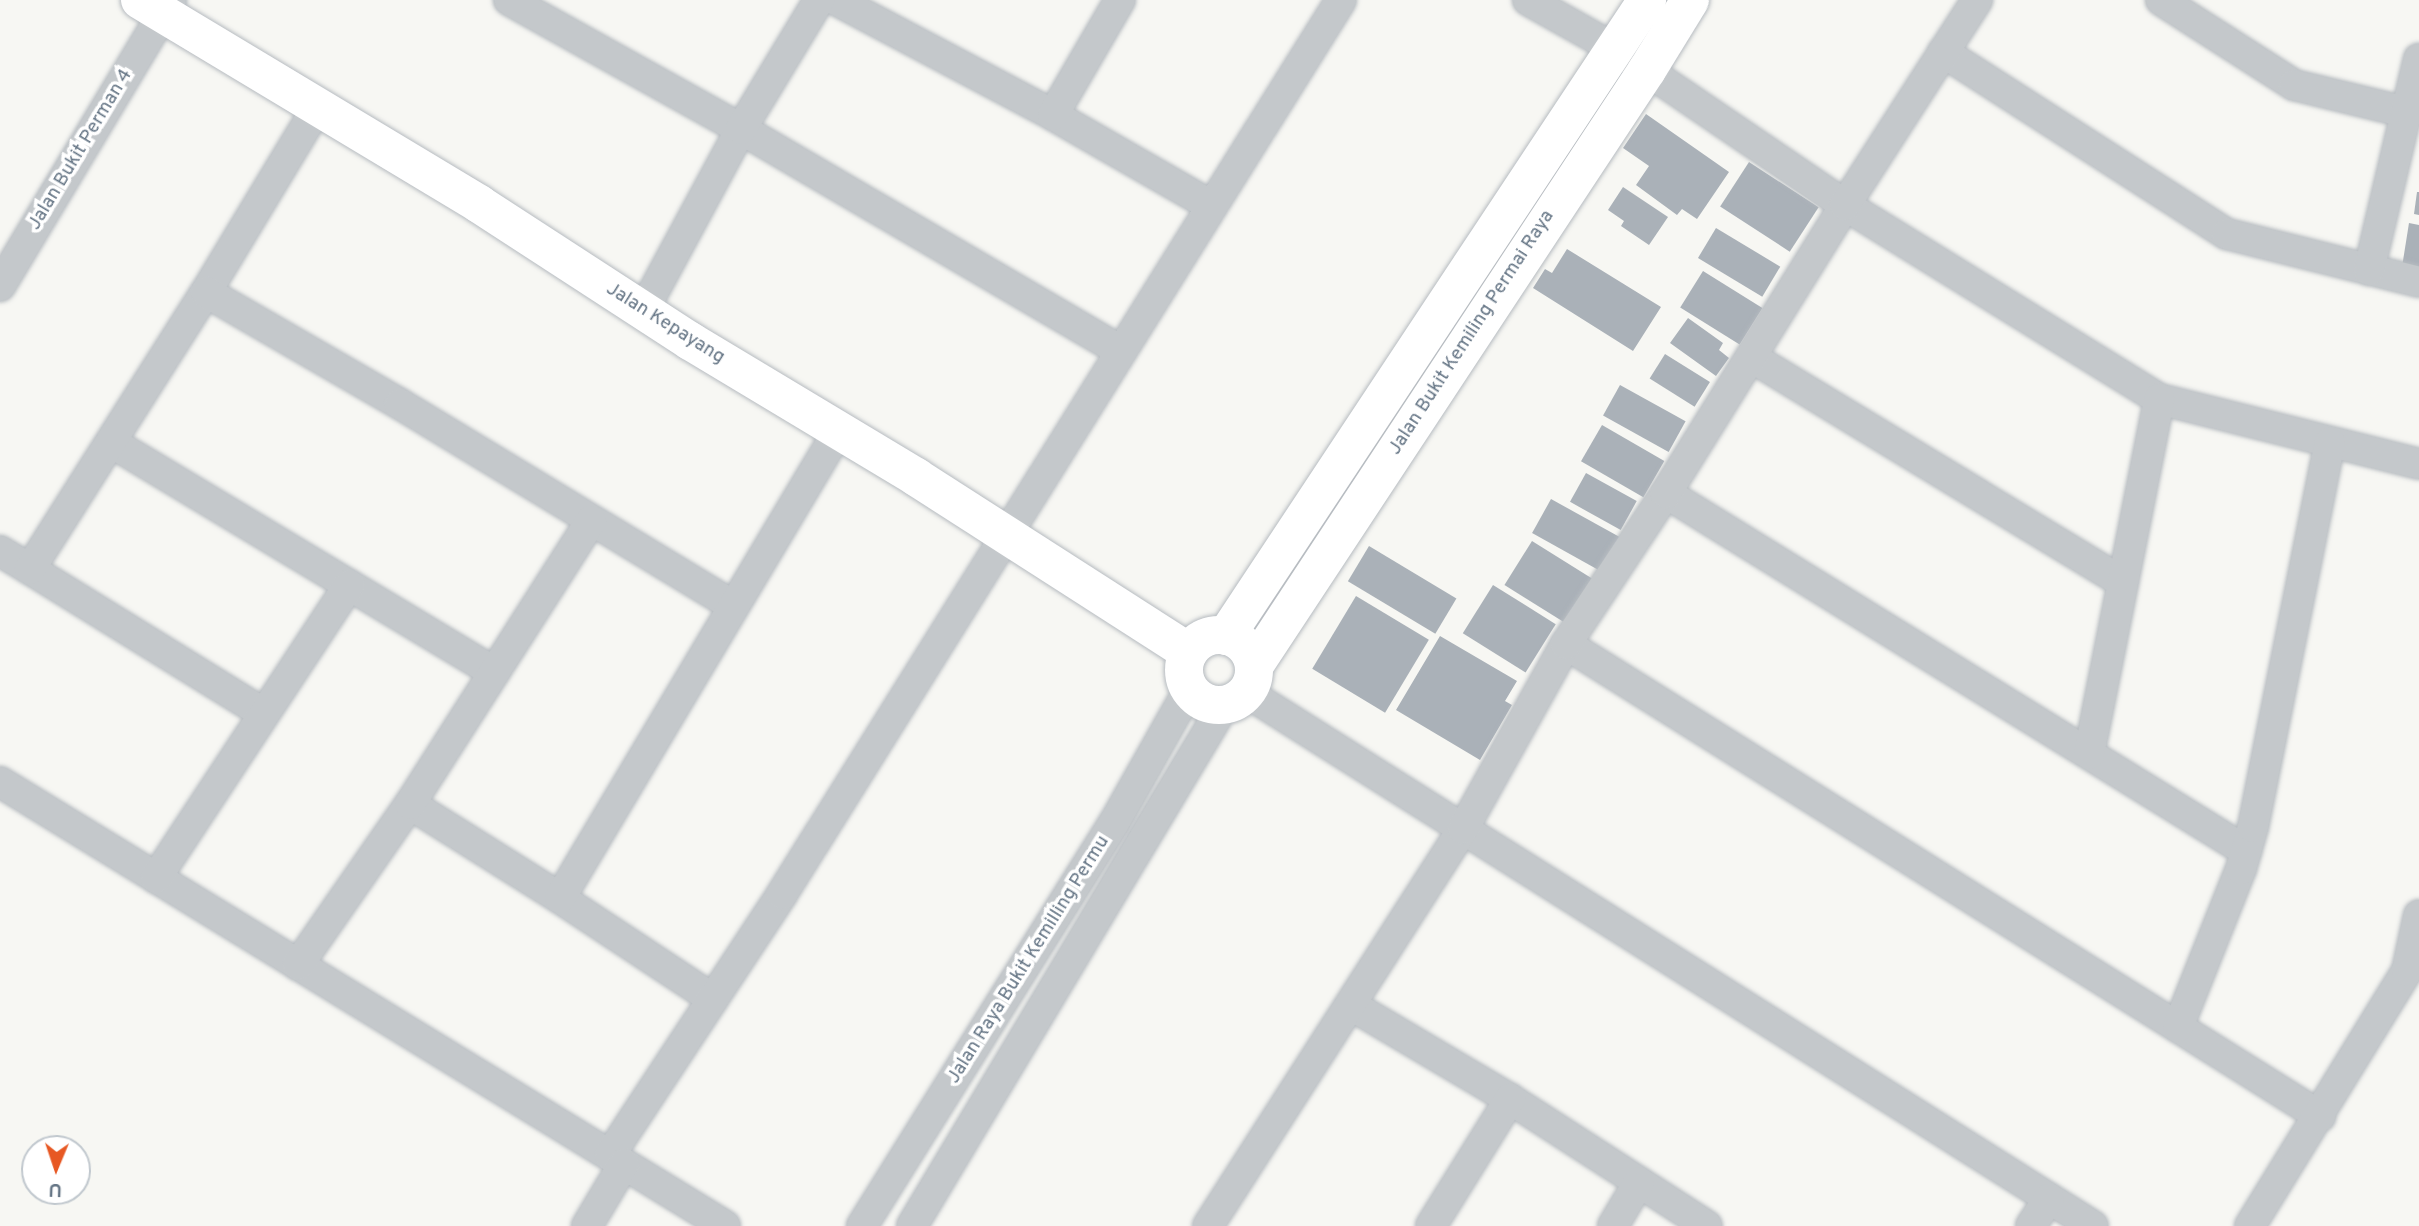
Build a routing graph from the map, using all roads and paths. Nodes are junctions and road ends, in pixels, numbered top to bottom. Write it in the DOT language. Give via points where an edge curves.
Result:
graph roads {
  1 [pos="509,0"];
  2 [pos="819,0"];
  3 [pos="836,0"];
  4 [pos="1120,0"];
  5 [pos="1341,0"];
  6 [pos="1528,0"];
  7 [pos="1647,0"];
  8 [pos="1690,0"];
  9 [pos="1977,0"];
  10 [pos="2161,0"];
  11 [pos="158,5"];
  12 [pos="1943,52"];
  13 [pos="2419,58"];
  14 [pos="1632,60"];
  15 [pos="318,106"];
  16 [pos="2406,112"];
  17 [pos="1053,115"];
  18 [pos="741,129"];
  19 [pos="1845,205"];
  20 [pos="1212,206"];
  21 [pos="2369,270"];
  22 [pos="2419,282"];
  23 [pos="0,286"];
  24 [pos="206,292"];
  25 [pos="643,310"];
  26 [pos="1121,351"];
  27 [pos="1751,357"];
  28 [pos="2159,399"];
  29 [pos="839,430"];
  30 [pos="111,442"];
  31 [pos="2330,443"];
  32 [pos="2419,464"];
  33 [pos="1666,492"];
  34 [pos="592,521"];
  35 [pos="1005,536"];
  36 [pos="0,551"];
  37 [pos="30,569"];
  38 [pos="2123,582"];
  39 [pos="349,585"];
  40 [pos="733,606"];
  41 [pos="1226,636"];
  42 [pos="1566,644"];
  43 [pos="1189,652"];
  44 [pos="494,672"];
  45 [pos="1242,688"];
  46 [pos="1189,690"];
  47 [pos="263,713"];
  48 [pos="2089,754"];
  49 [pos="0,782"];
  50 [pos="410,804"];
  51 [pos="1463,829"];
  52 [pos="2246,850"];
  53 [pos="156,878"];
  54 [pos="560,898"];
  55 [pos="2419,915"];
  56 [pos="298,965"];
  57 [pos="713,999"];
  58 [pos="1351,1004"];
  59 [pos="2178,1027"];
  60 [pos="1510,1099"];
  61 [pos="2320,1116"];
  62 [pos="617,1160"];
  63 [pos="1639,1182"];
  64 [pos="2049,1198"];
  65 [pos="587,1226"];
  66 [pos="725,1226"];
  67 [pos="862,1226"];
  68 [pos="912,1226"];
  69 [pos="1208,1226"];
  70 [pos="1431,1226"];
  71 [pos="1613,1226"];
  72 [pos="1707,1226"];
  73 [pos="2031,1226"];
  74 [pos="2093,1226"];
  75 [pos="2250,1226"];
  1 -- 18 [label="street"];
  2 -- 18 [label="street"];
  3 -- 17 [label="street"];
  4 -- 17 [label="street"];
  5 -- 20 [label="street"];
  6 -- 14 [label="street"];
  7 -- 14 [label="street, Jalan Bukit Kemiling Permai Raya"];
  8 -- 14 [label="street, Jalan Bukit Kemiling Permai Raya"];
  9 -- 12 [label="street"];
  10 -- 16 [label="street" via="2294,85"];
  11 -- 15 [label="street, Jalan Kepayang"];
  11 -- 23 [label="street, Jalan Bukit Perman 4"];
  12 -- 19 [label="street"];
  12 -- 21 [label="street" via="2227,234"];
  13 -- 16 [label="street"];
  14 -- 19 [label="street"];
  14 -- 41 [label="street, Jalan Bukit Kemiling Permai Raya"];
  14 -- 45 [label="street, Jalan Bukit Kemiling Permai Raya"];
  15 -- 24 [label="street"];
  15 -- 25 [label="street, Jalan Kepayang"];
  16 -- 21 [label="street"];
  17 -- 20 [label="street"];
  18 -- 25 [label="street"];
  18 -- 26 [label="street"];
  19 -- 27 [label="street"];
  19 -- 28 [label="street"];
  20 -- 26 [label="street"];
  21 -- 22 [label="street"];
  24 -- 30 [label="street"];
  24 -- 34 [label="street"];
  25 -- 29 [label="street, Jalan Kepayang"];
  26 -- 35 [label="street"];
  27 -- 33 [label="street"];
  27 -- 38 [label="street"];
  28 -- 31 [label="street"];
  28 -- 38 [label="street"];
  29 -- 35 [label="street, Jalan Kepayang"];
  29 -- 40 [label="street"];
  30 -- 37 [label="street"];
  30 -- 39 [label="street"];
  31 -- 32 [label="street"];
  31 -- 52 [label="street"];
  33 -- 42 [label="street"];
  33 -- 48 [label="street"];
  34 -- 40 [label="street"];
  34 -- 44 [label="street"];
  35 -- 43 [label="street, Jalan Kepayang"];
  35 -- 57 [label="street"];
  36 -- 37 [label="street"];
  37 -- 47 [label="street"];
  38 -- 48 [label="street"];
  39 -- 44 [label="street"];
  39 -- 47 [label="street"];
  40 -- 54 [label="street"];
  41 -- 43 [label="street" via="1211,636"];
  41 -- 45 [label="street" via="1249,652"];
  42 -- 51 [label="street"];
  42 -- 59 [label="street"];
  43 -- 46 [label="street" via="1184,678"];
  44 -- 50 [label="street"];
  45 -- 46 [label="street" via="1210,705"];
  45 -- 51 [label="street"];
  45 -- 68 [label="street, Jalan Raya Bukit Kemilling Permu"];
  46 -- 67 [label="street, Jalan Raya Bukit Kemilling Permu" via="1115,823"];
  47 -- 53 [label="street"];
  48 -- 52 [label="street"];
  49 -- 53 [label="street"];
  50 -- 54 [label="street"];
  50 -- 56 [label="street"];
  51 -- 58 [label="street"];
  51 -- 64 [label="street"];
  52 -- 59 [label="street"];
  53 -- 56 [label="street"];
  54 -- 57 [label="street"];
  55 -- 61 [label="street" via="2407,971"];
  56 -- 62 [label="street"];
  57 -- 62 [label="street"];
  58 -- 60 [label="street"];
  58 -- 69 [label="street"];
  59 -- 61 [label="street"];
  60 -- 63 [label="street"];
  60 -- 70 [label="street"];
  61 -- 75 [label="street"];
  62 -- 65 [label="street"];
  62 -- 66 [label="street"];
  63 -- 71 [label="street"];
  63 -- 72 [label="street"];
  64 -- 73 [label="street"];
  64 -- 74 [label="street"];
}
